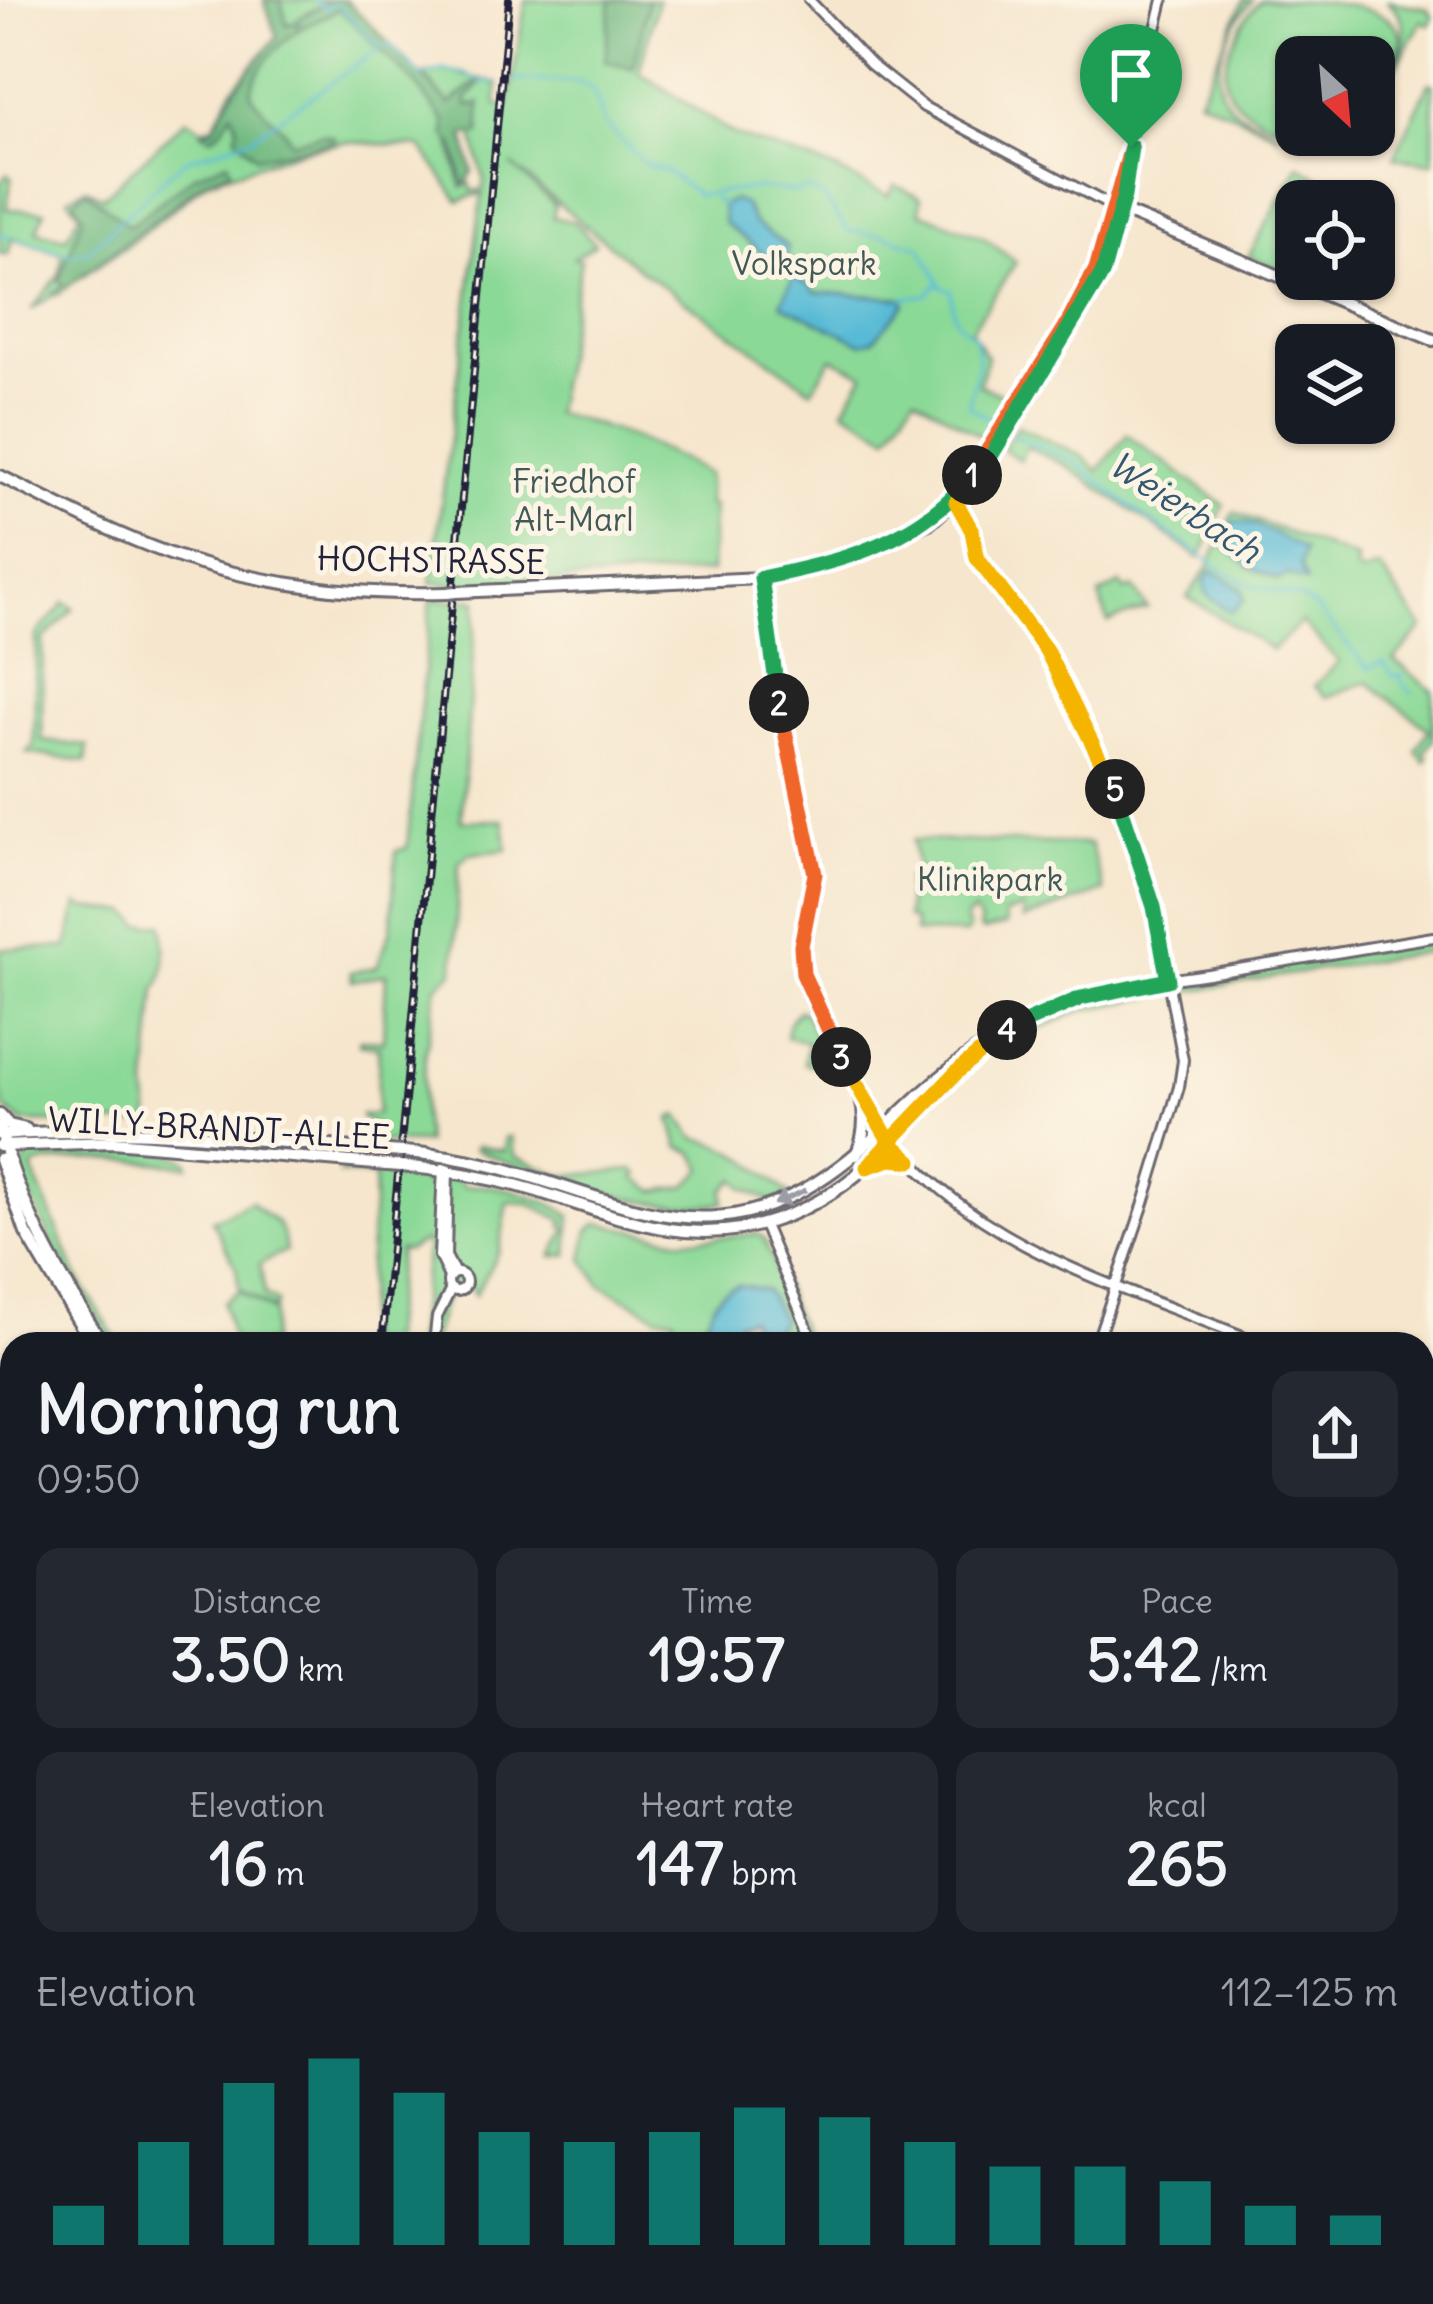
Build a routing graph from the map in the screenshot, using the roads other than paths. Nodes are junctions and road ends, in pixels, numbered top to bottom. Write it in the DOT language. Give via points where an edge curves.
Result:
graph roads {
  1 [pos="808,0"];
  2 [pos="1163,0"];
  3 [pos="1117,209"];
  4 [pos="1141,220"];
  5 [pos="1115,236"];
  6 [pos="1433,340"];
  7 [pos="0,476"];
  8 [pos="954,500"];
  9 [pos="761,578"];
  10 [pos="1433,938"];
  11 [pos="1168,980"];
  12 [pos="999,1034"];
  13 [pos="867,1106"];
  14 [pos="899,1112"];
  15 [pos="0,1115"];
  16 [pos="60,1130"];
  17 [pos="882,1130"];
  18 [pos="1,1138"];
  19 [pos="890,1142"];
  20 [pos="41,1143"];
  21 [pos="856,1155"];
  22 [pos="448,1156"];
  23 [pos="0,1160"];
  24 [pos="911,1161"];
  25 [pos="867,1167"];
  26 [pos="419,1168"];
  27 [pos="442,1171"];
  28 [pos="472,1176"];
  29 [pos="18,1186"];
  30 [pos="444,1196"];
  31 [pos="764,1225"];
  32 [pos="452,1275"];
  33 [pos="1116,1285"];
  34 [pos="452,1289"];
  35 [pos="85,1332"];
  36 [pos="95,1332"];
  37 [pos="435,1332"];
  38 [pos="809,1332"];
  39 [pos="1100,1332"];
  40 [pos="1232,1332"];
  1 -- 3 [label="main road" via="924,107"];
  2 -- 3 [label="main road"];
  3 -- 4 [label="main road"];
  3 -- 5 [label="main road"];
  3 -- 8 [label="main road" via="1065,328"];
  4 -- 5 [label="main road"];
  4 -- 6 [label="main road"];
  5 -- 8 [label="main road" via="1088,301 995,452"];
  7 -- 9 [label="main road, HOCHSTRASSE" via="152,547 232,572 336,590 451,593"];
  8 -- 9 [label="main road, HOCHSTRASSE" via="911,532"];
  8 -- 11 [label="main road" via="977,558 1046,650 1118,795"];
  9 -- 13 [label="main road" via="772,675 814,861 803,974"];
  10 -- 11 [label="main road"];
  11 -- 12 [label="main road" via="1065,1003"];
  11 -- 33 [label="main road" via="1183,1072"];
  12 -- 14 [label="main road"];
  12 -- 19 [label="main road"];
  13 -- 14 [label="main road"];
  13 -- 17 [label="main road"];
  13 -- 21 [label="main road"];
  14 -- 17 [label="main road"];
  15 -- 16 [label="main road" via="20,1129"];
  16 -- 18 [label="main road, WILLY-BRANDT-ALLEE"];
  16 -- 22 [label="main road, WILLY-BRANDT-ALLEE, bridge"];
  17 -- 19 [label="main road"];
  17 -- 21 [label="main road, WILLY-BRANDT-ALLEE"];
  18 -- 20 [label="main road, WILLY-BRANDT-ALLEE"];
  18 -- 29 [label="main road"];
  19 -- 24 [label="main road"];
  19 -- 25 [label="main road, WILLY-BRANDT-ALLEE"];
  20 -- 26 [label="main road, WILLY-BRANDT-ALLEE, bridge"];
  20 -- 29 [label="main road" via="19,1155"];
  21 -- 22 [label="main road, WILLY-BRANDT-ALLEE, one-way" via="776,1204 671,1219"];
  22 -- 27 [label="main road"];
  23 -- 35 [label="main road" via="26,1233"];
  24 -- 25 [label="main road"];
  24 -- 33 [label="main road" via="1010,1240"];
  25 -- 31 [label="main road, WILLY-BRANDT-ALLEE" via="824,1199"];
  26 -- 27 [label="main road, WILLY-BRANDT-ALLEE"];
  26 -- 30 [label="main road"];
  27 -- 28 [label="main road, WILLY-BRANDT-ALLEE"];
  27 -- 30 [label="main road"];
  28 -- 30 [label="main road"];
  28 -- 31 [label="main road, WILLY-BRANDT-ALLEE" via="667,1229"];
  29 -- 36 [label="main road" via="56,1271"];
  30 -- 32 [label="main road"];
  31 -- 38 [label="main road"];
  32 -- 34 [label="main road"];
  32 -- 34 [label="main road" via="464,1276 465,1284"];
  33 -- 39 [label="main road"];
  33 -- 40 [label="main road"];
  34 -- 37 [label="main road"];
}
